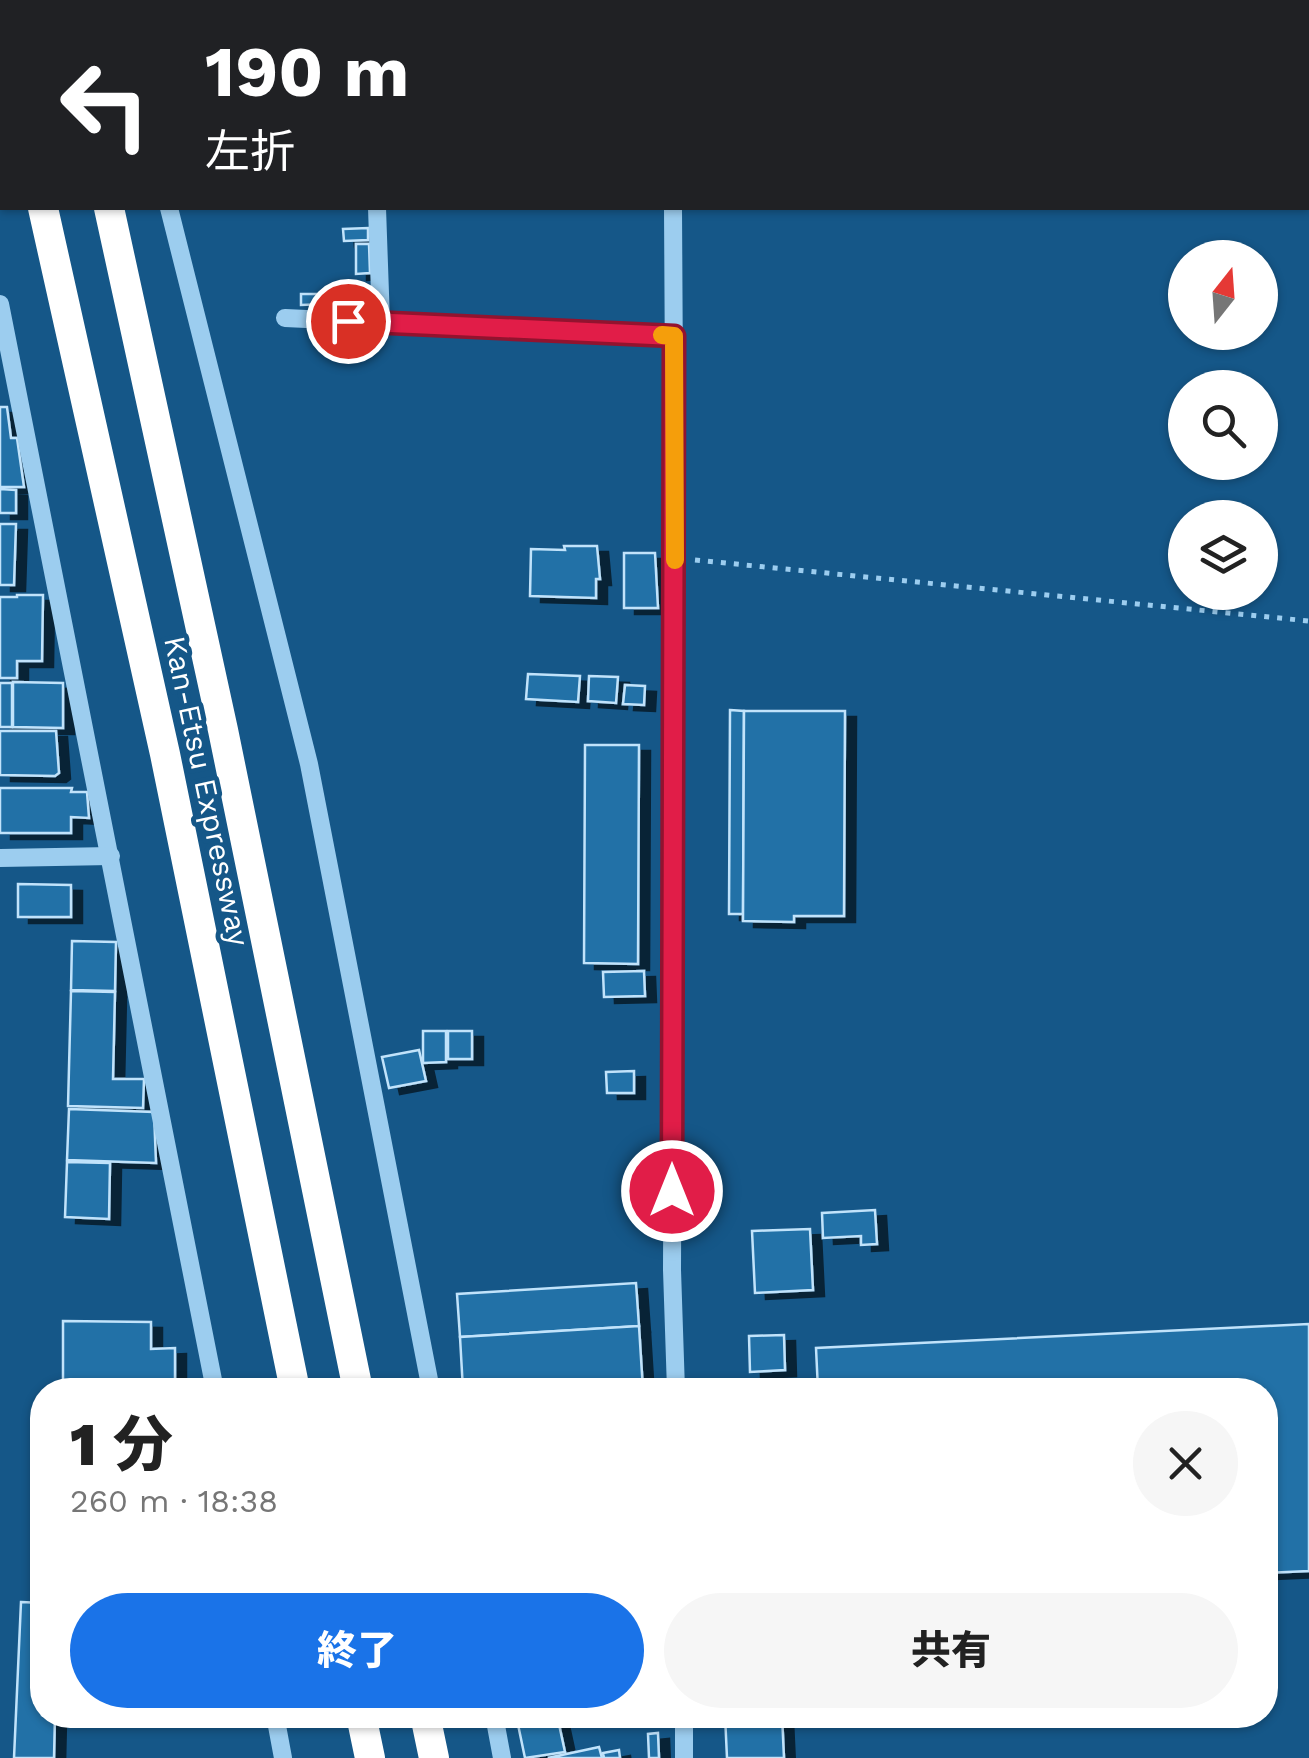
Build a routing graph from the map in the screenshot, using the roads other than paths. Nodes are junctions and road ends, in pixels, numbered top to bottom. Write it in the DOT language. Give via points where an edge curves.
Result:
graph roads {
  1 [pos="44,210"];
  2 [pos="109,210"];
  3 [pos="170,210"];
  4 [pos="377,210"];
  5 [pos="673,210"];
  6 [pos="0,304"];
  7 [pos="284,318"];
  8 [pos="380,322"];
  9 [pos="674,336"];
  10 [pos="112,856"];
  11 [pos="0,858"];
  12 [pos="212,1378"];
  13 [pos="292,1378"];
  14 [pos="356,1378"];
  15 [pos="428,1378"];
  16 [pos="676,1378"];
  17 [pos="277,1728"];
  18 [pos="364,1728"];
  19 [pos="428,1728"];
  20 [pos="496,1728"];
  21 [pos="684,1728"];
  22 [pos="283,1758"];
  23 [pos="370,1758"];
  24 [pos="434,1758"];
  25 [pos="502,1758"];
  26 [pos="684,1758"];
  1 -- 13 [label="highway, Kan-Etsu Expressway" via="165,754"];
  2 -- 14 [label="highway, Kan-Etsu Expressway"];
  3 -- 15 [label="street" via="309,764"];
  4 -- 8 [label="street"];
  5 -- 9 [label="street"];
  6 -- 10 [label="street"];
  7 -- 8 [label="street"];
  8 -- 9 [label="street"];
  9 -- 16 [label="street"];
  10 -- 11 [label="street"];
  10 -- 12 [label="street"];
  17 -- 22 [label="street"];
  18 -- 23 [label="highway"];
  19 -- 24 [label="highway"];
  20 -- 25 [label="street"];
  21 -- 26 [label="street"];
}
